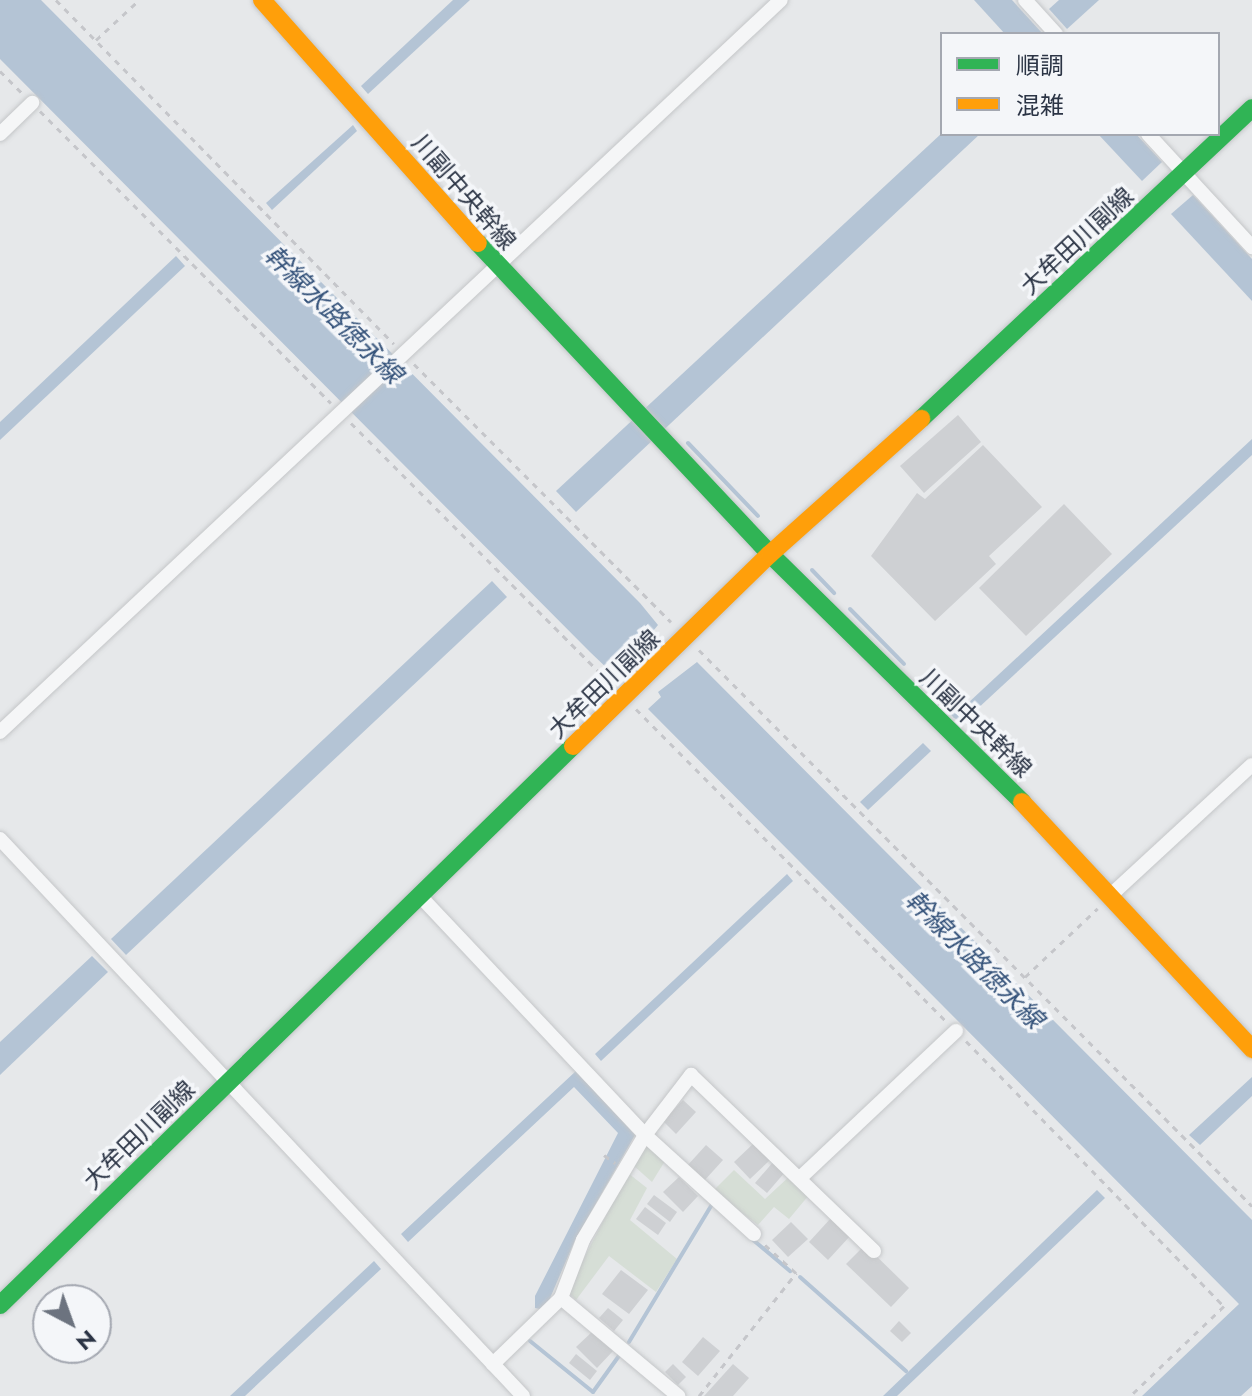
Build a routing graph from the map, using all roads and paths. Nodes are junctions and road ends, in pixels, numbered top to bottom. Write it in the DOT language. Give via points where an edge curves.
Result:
graph roads {
  1 [pos="56,0"];
  2 [pos="139,0"];
  3 [pos="262,0"];
  4 [pos="781,0"];
  5 [pos="1025,0"];
  6 [pos="1054,32"];
  7 [pos="96,40"];
  8 [pos="0,71"];
  9 [pos="32,103"];
  10 [pos="1252,108"];
  11 [pos="0,134"];
  12 [pos="1150,136"];
  13 [pos="1184,173"];
  14 [pos="1252,247"];
  15 [pos="496,265"];
  16 [pos="402,352"];
  17 [pos="339,412"];
  18 [pos="770,554"];
  19 [pos="686,638"];
  20 [pos="625,699"];
  21 [pos="0,732"];
  22 [pos="1252,765"];
  23 [pos="0,839"];
  24 [pos="1112,894"];
  25 [pos="420,896"];
  26 [pos="1025,977"];
  27 [pos="956,1031"];
  28 [pos="1252,1049"];
  29 [pos="228,1082"];
  30 [pos="645,1135"];
  31 [pos="801,1177"];
  32 [pos="1252,1206"];
  33 [pos="760,1235"];
  34 [pos="874,1251"];
  35 [pos="561,1298"];
  36 [pos="0,1305"];
  37 [pos="493,1364"];
  38 [pos="523,1396"];
  39 [pos="678,1396"];
  40 [pos="699,1396"];
  1 -- 7 [label="path"];
  2 -- 7 [label="path"];
  3 -- 15 [label="main road, 川副中央幹線"];
  4 -- 15 [label="street"];
  5 -- 6 [label="street"];
  7 -- 16 [label="path"];
  8 -- 9 [label="path"];
  9 -- 11 [label="street"];
  9 -- 17 [label="path"];
  10 -- 13 [label="main road, 大牟田川副線"];
  12 -- 13 [label="street"];
  13 -- 14 [label="street"];
  13 -- 18 [label="main road, 大牟田川副線"];
  15 -- 16 [label="street"];
  15 -- 18 [label="main road, 川副中央幹線"];
  16 -- 17 [label="street"];
  16 -- 19 [label="path"];
  17 -- 20 [label="path"];
  17 -- 21 [label="street"];
  18 -- 19 [label="main road, 大牟田川副線"];
  18 -- 24 [label="main road, 川副中央幹線"];
  19 -- 20 [label="main road, 大牟田川副線"];
  19 -- 26 [label="path"];
  20 -- 25 [label="main road, 大牟田川副線"];
  22 -- 24 [label="street"];
  23 -- 29 [label="street"];
  24 -- 26 [label="path"];
  24 -- 28 [label="main road, 川副中央幹線"];
  25 -- 29 [label="main road, 大牟田川副線"];
  25 -- 30 [label="street"];
  26 -- 32 [label="path"];
  27 -- 31 [label="street"];
  29 -- 36 [label="main road, 大牟田川副線"];
  29 -- 37 [label="street"];
  30 -- 31 [label="street" via="691,1075"];
  30 -- 33 [label="street"];
  30 -- 35 [label="street" via="583,1240"];
  31 -- 34 [label="street"];
  33 -- 40 [label="path" via="796,1273"];
  35 -- 37 [label="street"];
  35 -- 39 [label="street"];
  37 -- 38 [label="street"];
}
